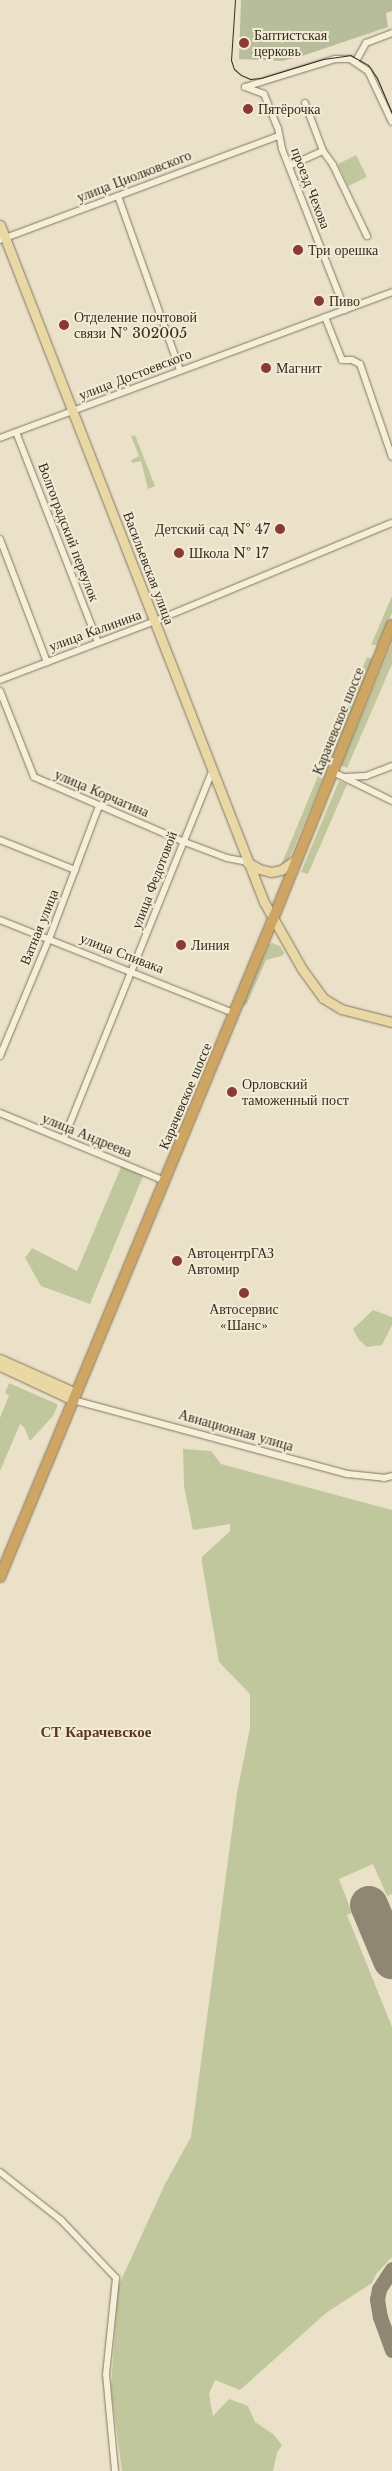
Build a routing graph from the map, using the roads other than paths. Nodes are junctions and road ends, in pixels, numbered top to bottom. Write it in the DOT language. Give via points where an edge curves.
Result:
graph roads {
  1 [pos="392,33"];
  2 [pos="356,61"];
  3 [pos="305,103"];
  4 [pos="392,122"];
  5 [pos="278,136"];
  6 [pos="323,151"];
  7 [pos="289,166"];
  8 [pos="118,196"];
  9 [pos="0,225"];
  10 [pos="367,236"];
  11 [pos="2,239"];
  12 [pos="392,292"];
  13 [pos="344,310"];
  14 [pos="325,317"];
  15 [pos="180,370"];
  16 [pos="72,411"];
  17 [pos="16,432"];
  18 [pos="0,438"];
  19 [pos="392,457"];
  20 [pos="392,523"];
  21 [pos="0,539"];
  22 [pos="155,622"];
  23 [pos="392,625"];
  24 [pos="98,642"];
  25 [pos="47,662"];
  26 [pos="0,680"];
  27 [pos="0,692"];
  28 [pos="392,766"];
  29 [pos="212,771"];
  30 [pos="332,772"];
  31 [pos="345,777"];
  32 [pos="392,801"];
  33 [pos="100,806"];
  34 [pos="0,840"];
  35 [pos="182,841"];
  36 [pos="298,859"];
  37 [pos="246,862"];
  38 [pos="75,870"];
  39 [pos="273,919"];
  40 [pos="0,920"];
  41 [pos="49,939"];
  42 [pos="132,970"];
  43 [pos="234,1013"];
  44 [pos="392,1022"];
  45 [pos="0,1056"];
  46 [pos="0,1113"];
  47 [pos="64,1138"];
  48 [pos="165,1181"];
  49 [pos="0,1358"];
  50 [pos="0,1366"];
  51 [pos="75,1396"];
  52 [pos="392,1476"];
  53 [pos="0,1577"];
  54 [pos="0,2172"];
  55 [pos="115,2471"];
  1 -- 2 [label="street" via="366,43"];
  2 -- 4 [label="street" via="374,80"];
  2 -- 5 [label="street, проезд Чехова" via="335,59 245,87 264,94 278,128"];
  3 -- 6 [label="street"];
  5 -- 7 [label="street, проезд Чехова"];
  5 -- 8 [label="street, улица Циолковского"];
  6 -- 7 [label="street"];
  6 -- 10 [label="street"];
  7 -- 13 [label="street, проезд Чехова"];
  8 -- 11 [label="street, улица Циолковского"];
  8 -- 15 [label="street"];
  9 -- 11 [label="main road, Васильевская улица"];
  11 -- 16 [label="main road, Васильевская улица"];
  12 -- 13 [label="street, улица Достоевского"];
  13 -- 14 [label="street, улица Достоевского"];
  14 -- 15 [label="street, улица Достоевского"];
  14 -- 19 [label="street" via="342,360 360,364"];
  15 -- 16 [label="street, улица Достоевского"];
  16 -- 17 [label="street, улица Достоевского"];
  16 -- 22 [label="main road, Васильевская улица"];
  17 -- 18 [label="street, улица Достоевского"];
  17 -- 24 [label="street, Волгоградский переулок"];
  20 -- 22 [label="street, улица Калинина"];
  21 -- 25 [label="street"];
  22 -- 24 [label="street, улица Калинина"];
  22 -- 29 [label="main road, Васильевская улица"];
  23 -- 30 [label="highway, Карачевское шоссе"];
  24 -- 25 [label="street, улица Калинина"];
  25 -- 26 [label="street, улица Калинина"];
  27 -- 33 [label="street, улица Корчагина" via="34,777"];
  28 -- 31 [label="street" via="366,776"];
  29 -- 35 [label="street, улица Федотовой"];
  29 -- 37 [label="main road, Васильевская улица"];
  30 -- 31 [label="street"];
  30 -- 36 [label="highway, Карачевское шоссе"];
  31 -- 32 [label="street"];
  33 -- 35 [label="street, улица Корчагина"];
  33 -- 38 [label="street, Ватная улица"];
  34 -- 38 [label="street"];
  35 -- 37 [label="street, улица Корчагина"];
  35 -- 42 [label="street, улица Федотовой"];
  36 -- 37 [label="main road" via="281,870 271,872"];
  36 -- 39 [label="highway, Карачевское шоссе"];
  37 -- 39 [label="main road, Васильевская улица"];
  38 -- 41 [label="street, Ватная улица"];
  39 -- 43 [label="highway, Карачевское шоссе"];
  39 -- 44 [label="main road" via="323,998 353,1013"];
  40 -- 41 [label="street, улица Спивака"];
  41 -- 42 [label="street, улица Спивака"];
  41 -- 45 [label="street, Ватная улица"];
  42 -- 43 [label="street, улица Спивака"];
  42 -- 47 [label="street, улица Федотовой"];
  43 -- 48 [label="highway, Карачевское шоссе"];
  46 -- 47 [label="street, улица Андреева"];
  47 -- 48 [label="street, улица Андреева"];
  48 -- 51 [label="highway, Карачевское шоссе"];
  49 -- 51 [label="main road"];
  50 -- 51 [label="main road"];
  51 -- 52 [label="street, Авиационная улица" via="348,1474"];
  51 -- 53 [label="highway, Карачевское шоссе"];
  54 -- 55 [label="street" via="61,2220 116,2278 106,2374"];
}
